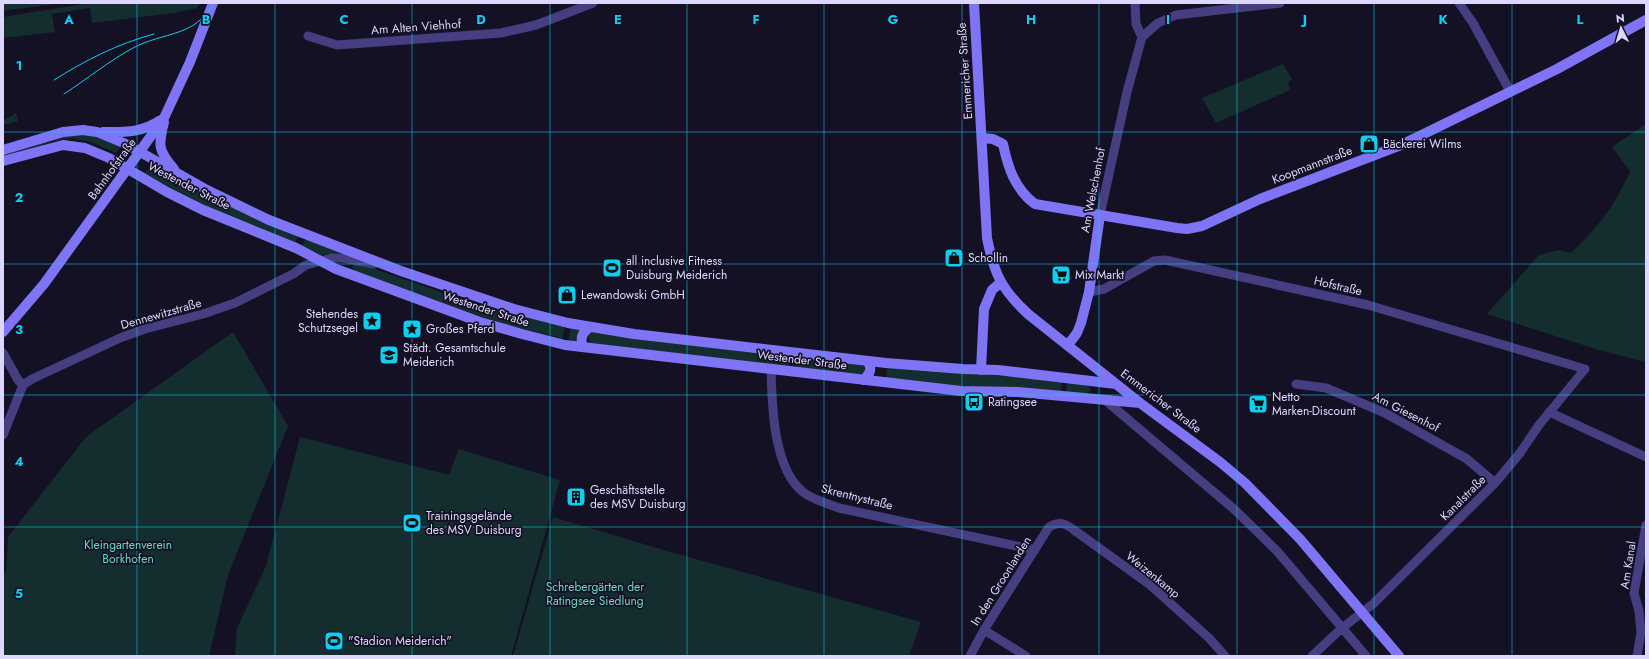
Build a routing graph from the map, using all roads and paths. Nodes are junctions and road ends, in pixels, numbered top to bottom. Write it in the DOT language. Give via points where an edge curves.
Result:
graph roads {
  1 [pos="213,3"];
  2 [pos="593,3"];
  3 [pos="974,3"];
  4 [pos="1135,3"];
  5 [pos="1280,3"];
  6 [pos="1459,3"];
  7 [pos="1218,6"];
  8 [pos="1646,20"];
  9 [pos="308,36"];
  10 [pos="1142,37"];
  11 [pos="1510,92"];
  12 [pos="164,118"];
  13 [pos="97,132"];
  14 [pos="982,138"];
  15 [pos="3,150"];
  16 [pos="140,152"];
  17 [pos="3,160"];
  18 [pos="128,169"];
  19 [pos="177,173"];
  20 [pos="1100,215"];
  21 [pos="306,253"];
  22 [pos="320,261"];
  23 [pos="306,265"];
  24 [pos="401,271"];
  25 [pos="1000,283"];
  26 [pos="1088,292"];
  27 [pos="590,327"];
  28 [pos="3,332"];
  29 [pos="1068,345"];
  30 [pos="582,348"];
  31 [pos="3,354"];
  32 [pos="867,361"];
  33 [pos="771,369"];
  34 [pos="1584,369"];
  35 [pos="981,370"];
  36 [pos="862,380"];
  37 [pos="23,384"];
  38 [pos="1116,384"];
  39 [pos="1296,384"];
  40 [pos="1130,399"];
  41 [pos="1105,400"];
  42 [pos="1140,403"];
  43 [pos="1550,412"];
  44 [pos="1125,416"];
  45 [pos="3,435"];
  46 [pos="1646,456"];
  47 [pos="1495,483"];
  48 [pos="1057,523"];
  49 [pos="1646,525"];
  50 [pos="1035,550"];
  51 [pos="1362,612"];
  52 [pos="1342,628"];
  53 [pos="984,630"];
  54 [pos="970,656"];
  55 [pos="1026,656"];
  56 [pos="1225,656"];
  57 [pos="1312,656"];
  58 [pos="1366,656"];
  59 [pos="1399,656"];
  60 [pos="1636,656"];
  1 -- 12 [label="main road, Bahnhofstraße"];
  2 -- 9 [label="street, Am Alten Viehhof" via="536,25 501,33 337,45"];
  3 -- 14 [label="main road, Emmericher Straße"];
  4 -- 10 [label="street" via="1136,24"];
  5 -- 7 [label="street"];
  6 -- 11 [label="street" via="1473,23"];
  7 -- 10 [label="street" via="1176,15 1158,24"];
  8 -- 11 [label="main road, Koopmannstraße" via="1587,54"];
  10 -- 20 [label="street, Am Welschenhof"];
  11 -- 20 [label="main road, Koopmannstraße" via="1399,146 1260,199 1202,226 1186,229"];
  12 -- 13 [label="main road" via="132,132"];
  12 -- 16 [label="main road, Bahnhofstraße"];
  12 -- 19 [label="main road" via="161,150"];
  13 -- 15 [label="main road" via="63,132"];
  13 -- 16 [label="main road, Westender Straße"];
  14 -- 20 [label="main road, Koopmannstraße" via="994,139 1003,144 1016,185 1035,204"];
  14 -- 25 [label="main road, Emmericher Straße" via="987,238"];
  16 -- 18 [label="main road, Bahnhofstraße"];
  16 -- 19 [label="main road, Westender Straße"];
  17 -- 18 [label="main road, Westender Straße" via="69,145 92,150"];
  18 -- 21 [label="main road, Westender Straße" via="203,210"];
  18 -- 28 [label="main road, Bahnhofstraße" via="33,298"];
  19 -- 24 [label="main road, Westender Straße" via="269,220"];
  20 -- 26 [label="main road, Am Welschenhof"];
  21 -- 22 [label="main road, Westender Straße"];
  21 -- 23 [label="street"];
  22 -- 23 [label="street, Dennewitzstraße"];
  22 -- 24 [label="street, Dennewitzstraße" via="343,258"];
  22 -- 30 [label="main road, Westender Straße" via="358,278 480,322"];
  23 -- 37 [label="street, Dennewitzstraße" via="235,303 120,338"];
  24 -- 27 [label="main road, Westender Straße" via="536,316"];
  25 -- 29 [label="main road, Emmericher Straße" via="1017,304"];
  25 -- 35 [label="main road" via="992,290 984,309"];
  26 -- 29 [label="main road, Am Welschenhof" via="1081,323"];
  26 -- 34 [label="street, Hofstraße" via="1104,289 1154,261 1165,260 1368,305"];
  27 -- 30 [label="main road" via="582,335"];
  27 -- 32 [label="main road, Westender Straße"];
  29 -- 38 [label="main road, Emmericher Straße"];
  30 -- 33 [label="main road, Westender Straße"];
  31 -- 37 [label="street"];
  32 -- 35 [label="main road, Westender Straße"];
  32 -- 36 [label="main road" via="871,365 871,370"];
  33 -- 36 [label="main road, Westender Straße"];
  33 -- 50 [label="street, Skrentnystraße" via="775,421 785,467 797,487 809,497 839,508"];
  34 -- 43 [label="street, Kanalstraße"];
  35 -- 38 [label="main road, Westender Straße"];
  36 -- 41 [label="main road, Westender Straße" via="961,391 1018,392"];
  37 -- 45 [label="street"];
  38 -- 40 [label="main road, Emmericher Straße"];
  38 -- 41 [label="main road" via="1113,396"];
  39 -- 47 [label="street, Am Giesenhof" via="1326,388 1385,413 1467,458"];
  40 -- 41 [label="main road, Westender Straße"];
  40 -- 42 [label="main road, Westender Straße"];
  40 -- 44 [label="street"];
  41 -- 44 [label="street"];
  42 -- 51 [label="main road, Emmericher Straße" via="1198,444 1245,483 1300,539"];
  43 -- 46 [label="street"];
  43 -- 47 [label="street, Kanalstraße"];
  44 -- 52 [label="street" via="1240,515 1277,551"];
  47 -- 51 [label="street, Kanalstraße"];
  48 -- 50 [label="street, In den Groonlanden" via="1049,527"];
  48 -- 56 [label="street, Weizenkamp" via="1066,524 1148,584 1209,638"];
  49 -- 60 [label="street, Am Kanal" via="1634,593 1641,632"];
  50 -- 53 [label="street, In den Groonlanden"];
  51 -- 52 [label="street, Kanalstraße"];
  51 -- 59 [label="main road, Emmericher Straße"];
  52 -- 57 [label="street, Kanalstraße"];
  52 -- 58 [label="street"];
  53 -- 54 [label="street, In den Groonlanden"];
  53 -- 55 [label="street"];
}
